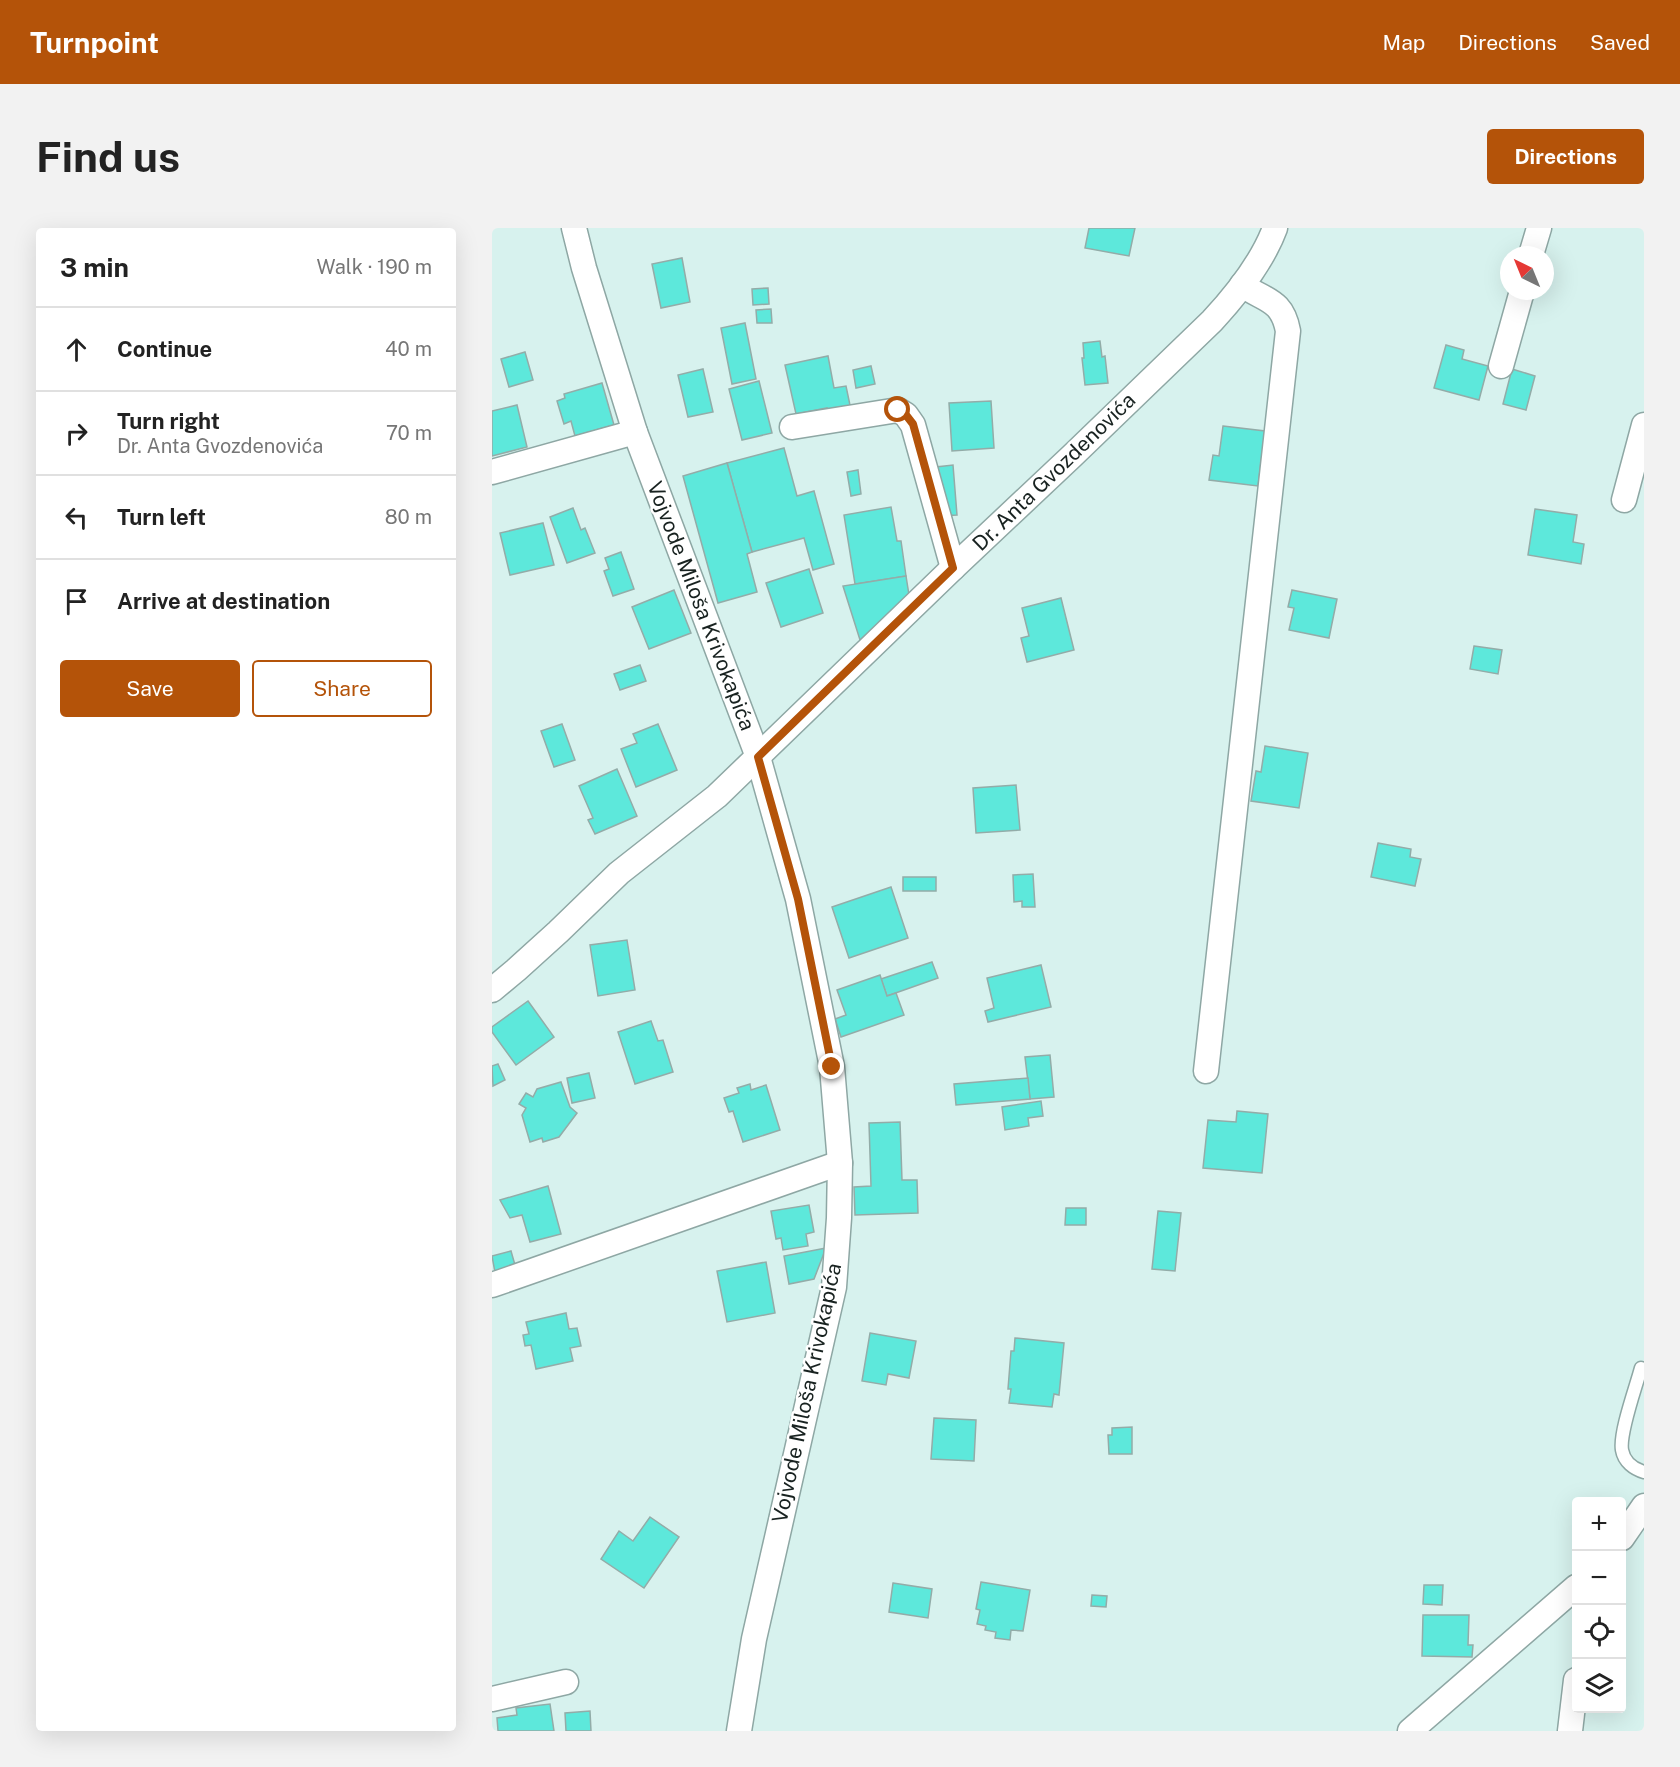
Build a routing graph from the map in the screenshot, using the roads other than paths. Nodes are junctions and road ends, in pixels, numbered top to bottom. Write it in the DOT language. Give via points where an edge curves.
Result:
graph roads {
  1 [pos="574,228"];
  2 [pos="1275,228"];
  3 [pos="1539,228"];
  4 [pos="1534,246"];
  5 [pos="1242,285"];
  6 [pos="1520,300"];
  7 [pos="1502,366"];
  8 [pos="1644,425"];
  9 [pos="792,427"];
  10 [pos="635,432"];
  11 [pos="492,472"];
  12 [pos="1624,500"];
  13 [pos="953,568"];
  14 [pos="758,757"];
  15 [pos="492,990"];
  16 [pos="1206,1071"];
  17 [pos="840,1163"];
  18 [pos="492,1285"];
  19 [pos="1641,1368"];
  20 [pos="1644,1472"];
  21 [pos="1644,1506"];
  22 [pos="1626,1532"];
  23 [pos="1572,1590"];
  24 [pos="566,1682"];
  25 [pos="492,1699"];
  26 [pos="1572,1713"];
  27 [pos="739,1731"];
  28 [pos="1410,1731"];
  29 [pos="1570,1731"];
  1 -- 10 [label="street, Vojvode Miloša Krivokapića"];
  2 -- 5 [label="street, Dr. Anta Gvozdenovića"];
  3 -- 4 [label="street"];
  5 -- 13 [label="street, Dr. Anta Gvozdenovića" via="1204,329"];
  5 -- 16 [label="street" via="1279,308 1288,331"];
  6 -- 7 [label="street"];
  8 -- 12 [label="street"];
  9 -- 13 [label="street" via="898,410 906,415 913,424"];
  10 -- 11 [label="street"];
  10 -- 14 [label="street, Vojvode Miloša Krivokapića"];
  13 -- 14 [label="street, Dr. Anta Gvozdenovića"];
  14 -- 15 [label="street, Dr. Anta Gvozdenovića" via="717,796 619,873"];
  14 -- 17 [label="street, Vojvode Miloša Krivokapića" via="798,899 823,1022 832,1067"];
  17 -- 18 [label="street"];
  17 -- 27 [label="street, Vojvode Miloša Krivokapića" via="834,1287 754,1639"];
  19 -- 20 [label="lane" via="1623,1433 1622,1451 1629,1465"];
  21 -- 22 [label="street"];
  23 -- 28 [label="street"];
  24 -- 25 [label="street"];
  26 -- 29 [label="street"];
}
